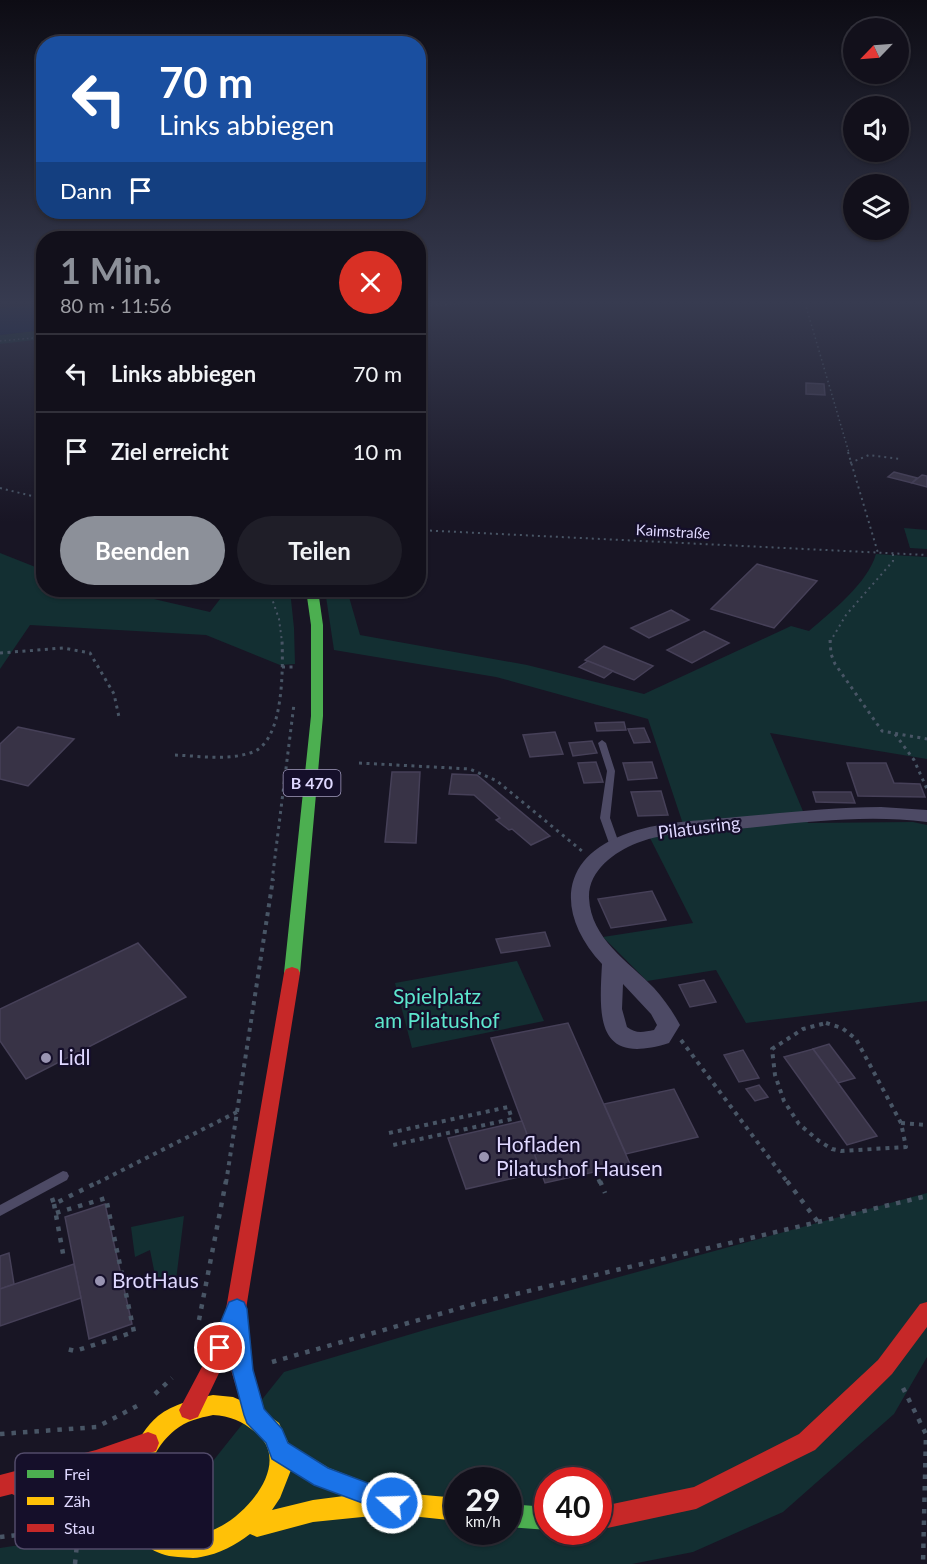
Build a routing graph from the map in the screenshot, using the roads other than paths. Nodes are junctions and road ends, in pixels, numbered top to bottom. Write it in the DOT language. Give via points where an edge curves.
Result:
graph roads {
  1 [pos="313,597"];
  2 [pos="602,743"];
  3 [pos="927,816"];
  4 [pos="615,846"];
  5 [pos="613,963"];
  6 [pos="63,1176"];
  7 [pos="0,1211"];
  8 [pos="237,1309"];
  9 [pos="927,1311"];
  10 [pos="190,1410"];
  11 [pos="255,1415"];
  12 [pos="148,1443"];
  13 [pos="280,1451"];
  14 [pos="119,1453"];
  15 [pos="142,1453"];
  16 [pos="392,1503"];
  17 [pos="444,1509"];
  18 [pos="612,1516"];
  19 [pos="258,1526"];
  20 [pos="164,1549"];
  1 -- 8 [label="main road, B 470" via="317,707 292,977"];
  2 -- 4 [label="lane" via="611,771 605,818"];
  3 -- 4 [label="street, Pilatusring" via="804,816 653,832"];
  4 -- 5 [label="street, Pilatusring" via="595,861 580,885 579,898 582,918"];
  5 -- 5 [label="street, Pilatusring" via="612,1024 622,1038 642,1043 661,1037 669,1025 662,1010"];
  6 -- 7 [label="lane"];
  8 -- 10 [label="main road, B 470"];
  8 -- 11 [label="main road, B 470" via="242,1370"];
  9 -- 18 [label="main road" via="885,1367 807,1442 696,1498"];
  10 -- 11 [label="main road" via="235,1406"];
  10 -- 12 [label="main road" via="174,1418"];
  11 -- 13 [label="main road" via="270,1431"];
  12 -- 14 [label="main road"];
  12 -- 15 [label="main road"];
  13 -- 16 [label="main road" via="322,1477"];
  13 -- 19 [label="main road" via="281,1476 274,1502"];
  16 -- 17 [label="main road"];
  16 -- 19 [label="main road" via="313,1511"];
  19 -- 20 [label="main road" via="225,1551"];
}
